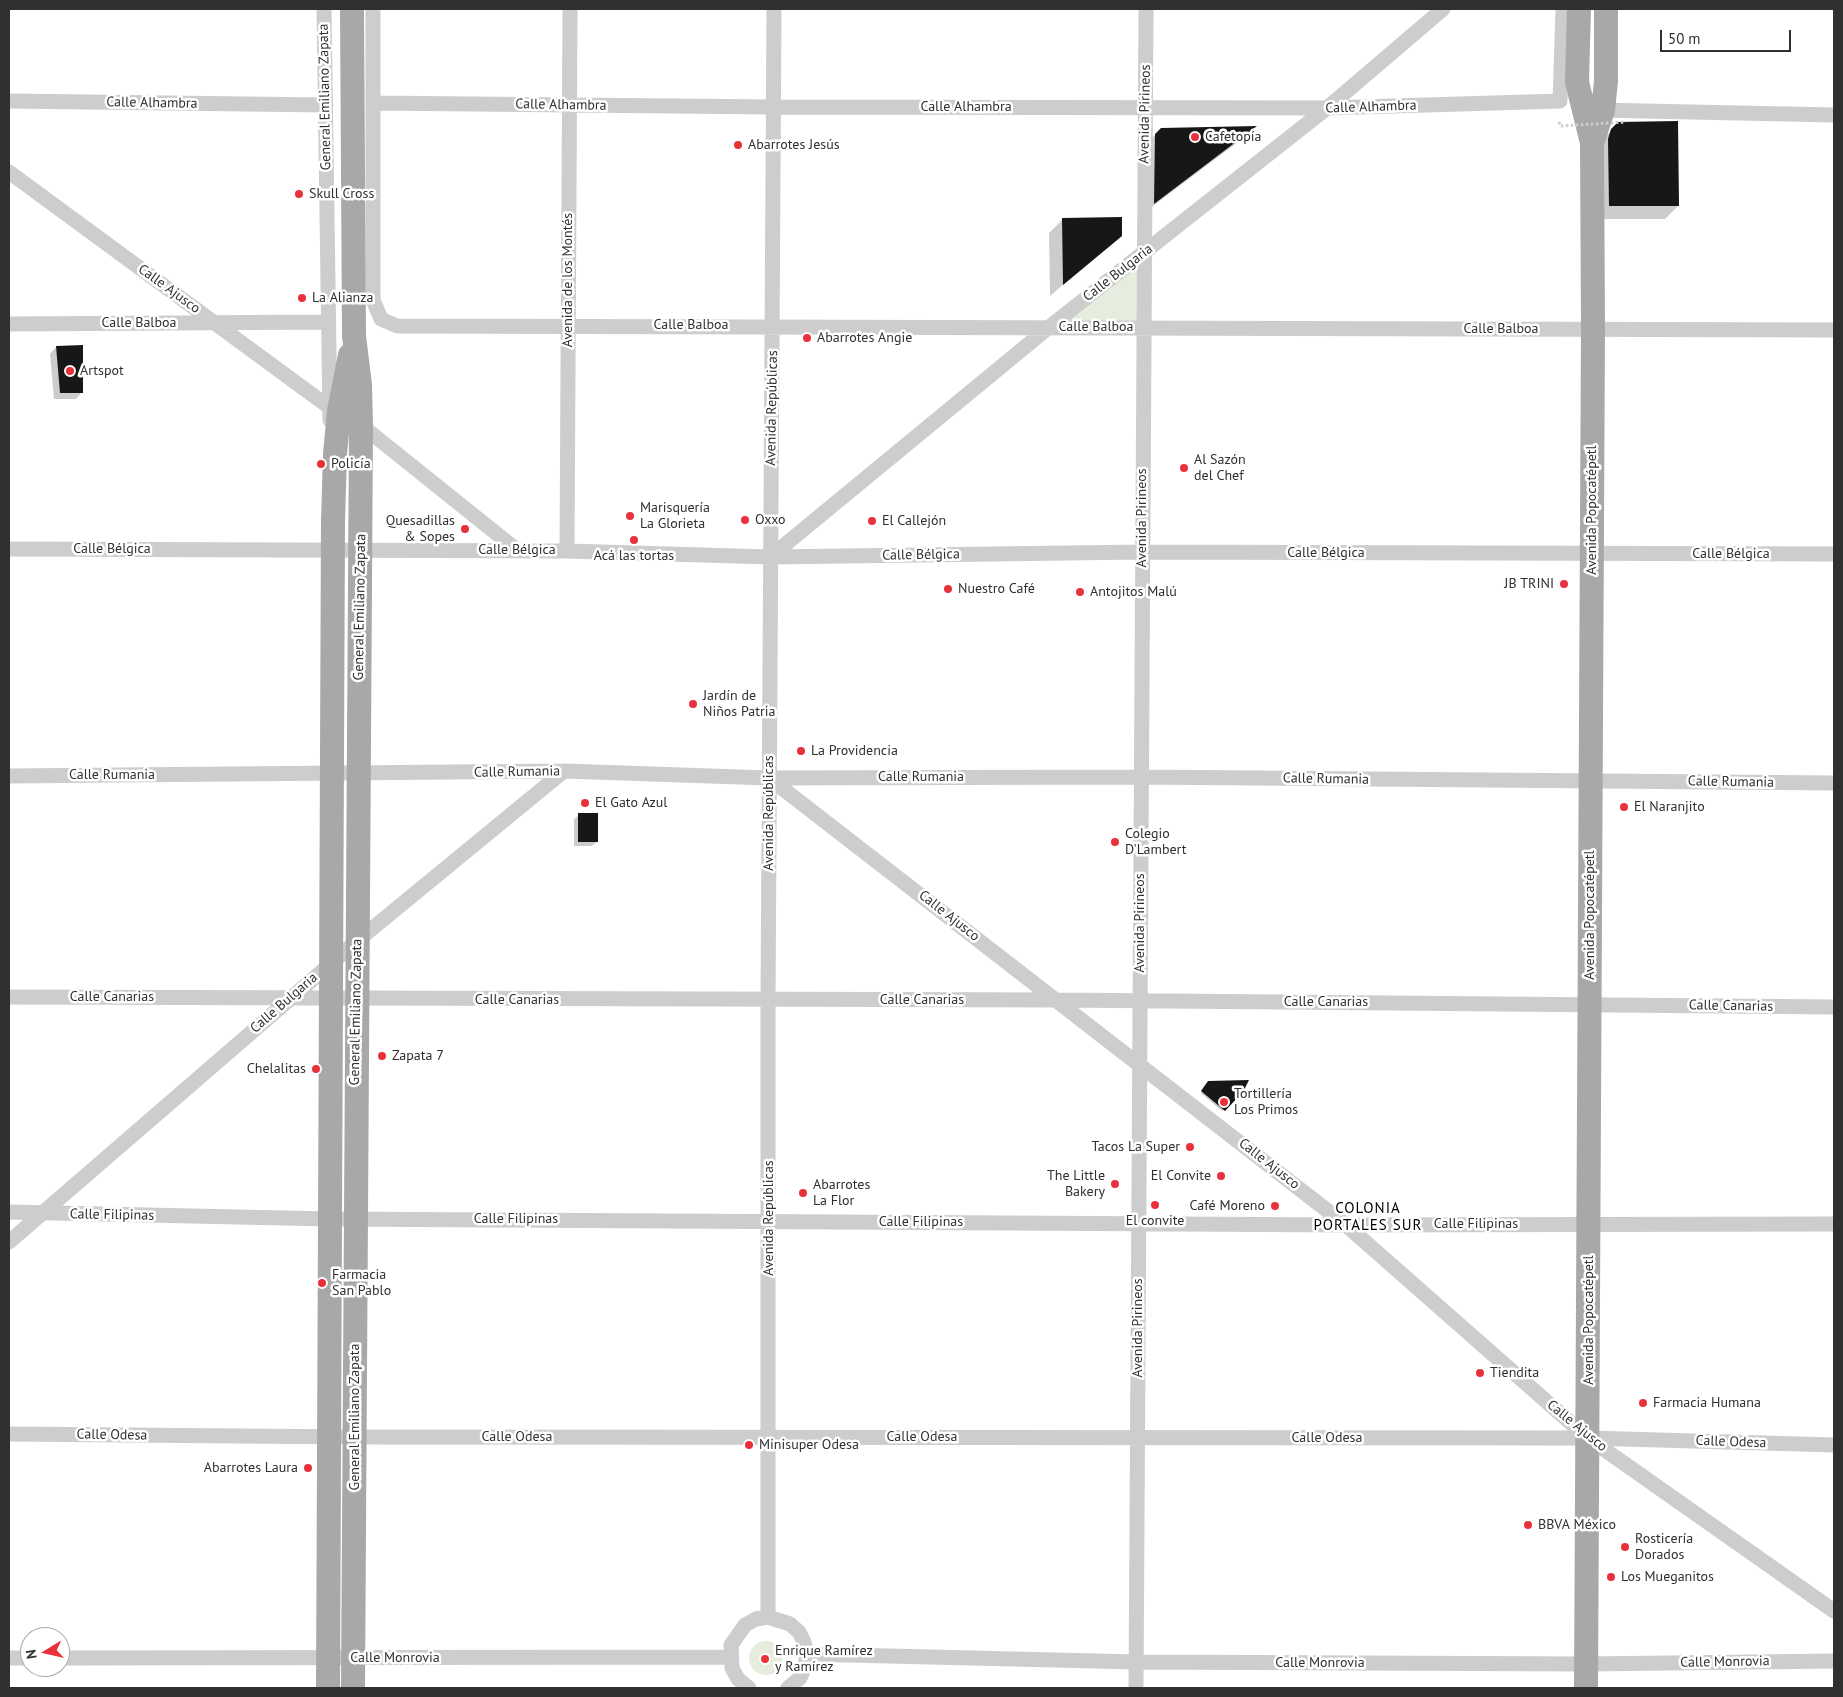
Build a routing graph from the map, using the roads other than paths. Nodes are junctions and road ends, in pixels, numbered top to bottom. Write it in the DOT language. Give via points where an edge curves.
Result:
graph roads {
  1 [pos="324,9"];
  2 [pos="352,9"];
  3 [pos="373,9"];
  4 [pos="570,9"];
  5 [pos="774,9"];
  6 [pos="1146,9"];
  7 [pos="1443,9"];
  8 [pos="1563,9"];
  9 [pos="1579,9"];
  10 [pos="1606,9"];
  11 [pos="9,100"];
  12 [pos="373,103"];
  13 [pos="326,105"];
  14 [pos="570,105"];
  15 [pos="773,107"];
  16 [pos="1145,108"];
  17 [pos="1327,108"];
  18 [pos="1594,110"];
  19 [pos="1834,115"];
  20 [pos="9,172"];
  21 [pos="1144,252"];
  22 [pos="213,322"];
  23 [pos="329,322"];
  24 [pos="9,324"];
  25 [pos="568,325"];
  26 [pos="773,325"];
  27 [pos="1143,327"];
  28 [pos="1048,328"];
  29 [pos="1593,329"];
  30 [pos="1834,330"];
  31 [pos="354,336"];
  32 [pos="329,407"];
  33 [pos="361,426"];
  34 [pos="334,454"];
  35 [pos="9,549"];
  36 [pos="360,549"];
  37 [pos="333,550"];
  38 [pos="517,550"];
  39 [pos="567,551"];
  40 [pos="1142,552"];
  41 [pos="1592,554"];
  42 [pos="1834,554"];
  43 [pos="770,557"];
  44 [pos="564,771"];
  45 [pos="332,774"];
  46 [pos="358,774"];
  47 [pos="9,776"];
  48 [pos="1141,777"];
  49 [pos="769,778"];
  50 [pos="1591,781"];
  51 [pos="1834,784"];
  52 [pos="357,941"];
  53 [pos="330,964"];
  54 [pos="9,997"];
  55 [pos="290,998"];
  56 [pos="330,999"];
  57 [pos="356,1000"];
  58 [pos="1058,1000"];
  59 [pos="1140,1000"];
  60 [pos="768,1001"];
  61 [pos="1590,1004"];
  62 [pos="1834,1007"];
  63 [pos="1140,1063"];
  64 [pos="9,1212"];
  65 [pos="40,1214"];
  66 [pos="355,1218"];
  67 [pos="330,1219"];
  68 [pos="769,1220"];
  69 [pos="1139,1223"];
  70 [pos="1589,1224"];
  71 [pos="1834,1224"];
  72 [pos="1346,1225"];
  73 [pos="9,1242"];
  74 [pos="9,1434"];
  75 [pos="769,1436"];
  76 [pos="329,1437"];
  77 [pos="355,1437"];
  78 [pos="1138,1438"];
  79 [pos="1588,1438"];
  80 [pos="1834,1445"];
  81 [pos="1834,1610"];
  82 [pos="768,1617"];
  83 [pos="807,1654"];
  84 [pos="730,1657"];
  85 [pos="70,1658"];
  86 [pos="328,1659"];
  87 [pos="353,1659"];
  88 [pos="1834,1661"];
  89 [pos="1136,1662"];
  90 [pos="1586,1664"];
  91 [pos="328,1688"];
  92 [pos="353,1688"];
  93 [pos="749,1688"];
  94 [pos="788,1688"];
  95 [pos="1136,1688"];
  96 [pos="1586,1688"];
  1 -- 13 [label="street, General Emiliano Zapata"];
  2 -- 31 [label="main road, General Emiliano Zapata"];
  3 -- 12 [label="street"];
  4 -- 14 [label="street, Avenida de los Montés"];
  5 -- 15 [label="street, Avenida Repúblicas"];
  6 -- 16 [label="street, Avenida Pirineos"];
  7 -- 17 [label="street, Calle Bulgaria"];
  8 -- 17 [label="street, Calle Alhambra" via="1560,101"];
  9 -- 18 [label="main road" via="1577,82"];
  10 -- 18 [label="main road, Avenida Popocatépetl" via="1606,81"];
  11 -- 13 [label="street, Calle Alhambra"];
  12 -- 14 [label="street, Calle Alhambra"];
  12 -- 25 [label="street, Calle Balboa" via="373,300 380,319 396,326"];
  13 -- 23 [label="street, General Emiliano Zapata"];
  14 -- 15 [label="street, Calle Alhambra"];
  14 -- 25 [label="street, Avenida de los Montés"];
  15 -- 16 [label="street, Calle Alhambra"];
  15 -- 26 [label="street, Avenida Repúblicas"];
  16 -- 17 [label="street, Calle Alhambra"];
  16 -- 21 [label="street, Avenida Pirineos"];
  17 -- 21 [label="street, Calle Bulgaria"];
  18 -- 19 [label="street"];
  18 -- 29 [label="main road, Avenida Popocatépetl"];
  20 -- 22 [label="street, Calle Ajusco"];
  21 -- 27 [label="street, Avenida Pirineos"];
  21 -- 28 [label="street, Calle Bulgaria"];
  22 -- 23 [label="street, Calle Balboa"];
  22 -- 24 [label="street, Calle Balboa"];
  22 -- 32 [label="street, Calle Ajusco"];
  23 -- 32 [label="street, General Emiliano Zapata"];
  25 -- 26 [label="street, Calle Balboa"];
  25 -- 39 [label="street, Avenida de los Montés"];
  26 -- 28 [label="street, Calle Balboa"];
  26 -- 43 [label="street, Avenida Repúblicas"];
  27 -- 28 [label="street, Calle Balboa"];
  27 -- 29 [label="street, Calle Balboa"];
  27 -- 40 [label="street, Avenida Pirineos"];
  28 -- 43 [label="street, Calle Bulgaria"];
  29 -- 30 [label="street, Calle Balboa"];
  29 -- 41 [label="main road, Avenida Popocatépetl"];
  31 -- 33 [label="main road, General Emiliano Zapata"];
  31 -- 34 [label="main road, General Emiliano Zapata" via="338,411"];
  32 -- 34 [label="street, General Emiliano Zapata"];
  33 -- 36 [label="main road, General Emiliano Zapata"];
  33 -- 38 [label="street"];
  34 -- 37 [label="main road, General Emiliano Zapata"];
  35 -- 37 [label="street, Calle Bélgica"];
  36 -- 37 [label="street, Calle Bélgica"];
  36 -- 38 [label="street, Calle Bélgica"];
  36 -- 46 [label="main road, General Emiliano Zapata"];
  37 -- 45 [label="main road, General Emiliano Zapata"];
  38 -- 39 [label="street, Calle Bélgica"];
  39 -- 43 [label="street, Calle Bélgica"];
  40 -- 41 [label="street, Calle Bélgica"];
  40 -- 43 [label="street, Calle Bélgica"];
  40 -- 48 [label="street, Avenida Pirineos"];
  41 -- 42 [label="street, Calle Bélgica"];
  41 -- 50 [label="main road, Avenida Popocatépetl"];
  43 -- 49 [label="street, Avenida Repúblicas"];
  44 -- 46 [label="street, Calle Rumania"];
  44 -- 49 [label="street, Calle Rumania"];
  44 -- 52 [label="street, Calle Bulgaria"];
  45 -- 46 [label="street, Calle Rumania"];
  45 -- 47 [label="street, Calle Rumania"];
  45 -- 53 [label="main road, General Emiliano Zapata"];
  46 -- 52 [label="main road, General Emiliano Zapata"];
  48 -- 49 [label="street, Calle Rumania"];
  48 -- 50 [label="street, Calle Rumania"];
  48 -- 59 [label="street, Avenida Pirineos"];
  49 -- 58 [label="street, Calle Ajusco"];
  49 -- 60 [label="street, Avenida Repúblicas"];
  50 -- 51 [label="street, Calle Rumania"];
  50 -- 61 [label="main road, Avenida Popocatépetl"];
  52 -- 53 [label="street, Calle Bulgaria"];
  52 -- 57 [label="main road, General Emiliano Zapata"];
  53 -- 55 [label="street, Calle Bulgaria"];
  53 -- 56 [label="main road, General Emiliano Zapata"];
  54 -- 55 [label="street, Calle Canarias"];
  55 -- 56 [label="street, Calle Canarias"];
  55 -- 65 [label="street, Calle Bulgaria"];
  56 -- 57 [label="street, Calle Canarias"];
  56 -- 67 [label="main road, General Emiliano Zapata"];
  57 -- 60 [label="street, Calle Canarias"];
  57 -- 66 [label="main road, General Emiliano Zapata"];
  58 -- 59 [label="street, Calle Canarias"];
  58 -- 60 [label="street, Calle Canarias"];
  58 -- 63 [label="street, Calle Ajusco"];
  59 -- 61 [label="street, Calle Canarias"];
  59 -- 63 [label="street, Avenida Pirineos"];
  60 -- 68 [label="street, Avenida Repúblicas"];
  61 -- 62 [label="street, Calle Canarias"];
  61 -- 70 [label="main road, Avenida Popocatépetl"];
  63 -- 69 [label="street, Avenida Pirineos"];
  63 -- 72 [label="street, Calle Ajusco"];
  64 -- 65 [label="street, Calle Filipinas"];
  65 -- 67 [label="street, Calle Filipinas"];
  65 -- 73 [label="street, Calle Bulgaria"];
  66 -- 67 [label="street, Calle Filipinas"];
  66 -- 68 [label="street, Calle Filipinas"];
  66 -- 77 [label="main road, General Emiliano Zapata"];
  67 -- 76 [label="main road, General Emiliano Zapata"];
  68 -- 69 [label="street, Calle Filipinas"];
  68 -- 75 [label="street, Avenida Repúblicas"];
  69 -- 72 [label="street, Calle Filipinas"];
  69 -- 78 [label="street, Avenida Pirineos"];
  70 -- 71 [label="street, Calle Filipinas"];
  70 -- 72 [label="street, Calle Filipinas"];
  70 -- 79 [label="main road, Avenida Popocatépetl"];
  72 -- 79 [label="street, Calle Ajusco"];
  74 -- 76 [label="street, Calle Odesa"];
  75 -- 77 [label="street, Calle Odesa"];
  75 -- 78 [label="street, Calle Odesa"];
  75 -- 82 [label="street, Avenida Repúblicas"];
  76 -- 77 [label="street, Calle Odesa"];
  76 -- 86 [label="main road, General Emiliano Zapata"];
  77 -- 87 [label="main road, General Emiliano Zapata"];
  78 -- 79 [label="street, Calle Odesa"];
  78 -- 89 [label="street, Avenida Pirineos"];
  79 -- 80 [label="street, Calle Odesa"];
  79 -- 81 [label="street, Calle Ajusco"];
  79 -- 90 [label="main road, Avenida Popocatépetl"];
  82 -- 83 [label="street" via="779,1619 799,1632"];
  82 -- 84 [label="street" via="745,1625 731,1645"];
  83 -- 89 [label="street, Calle Monrovia"];
  83 -- 94 [label="street" via="800,1678"];
  84 -- 87 [label="street, Calle Monrovia"];
  84 -- 93 [label="street" via="738,1679"];
  85 -- 86 [label="street, Calle Monrovia"];
  86 -- 87 [label="street, Calle Monrovia"];
  86 -- 91 [label="main road, General Emiliano Zapata"];
  87 -- 92 [label="main road, General Emiliano Zapata"];
  88 -- 90 [label="street, Calle Monrovia"];
  89 -- 90 [label="street, Calle Monrovia"];
  89 -- 95 [label="street, Avenida Pirineos"];
  90 -- 96 [label="main road, Avenida Popocatépetl"];
}
